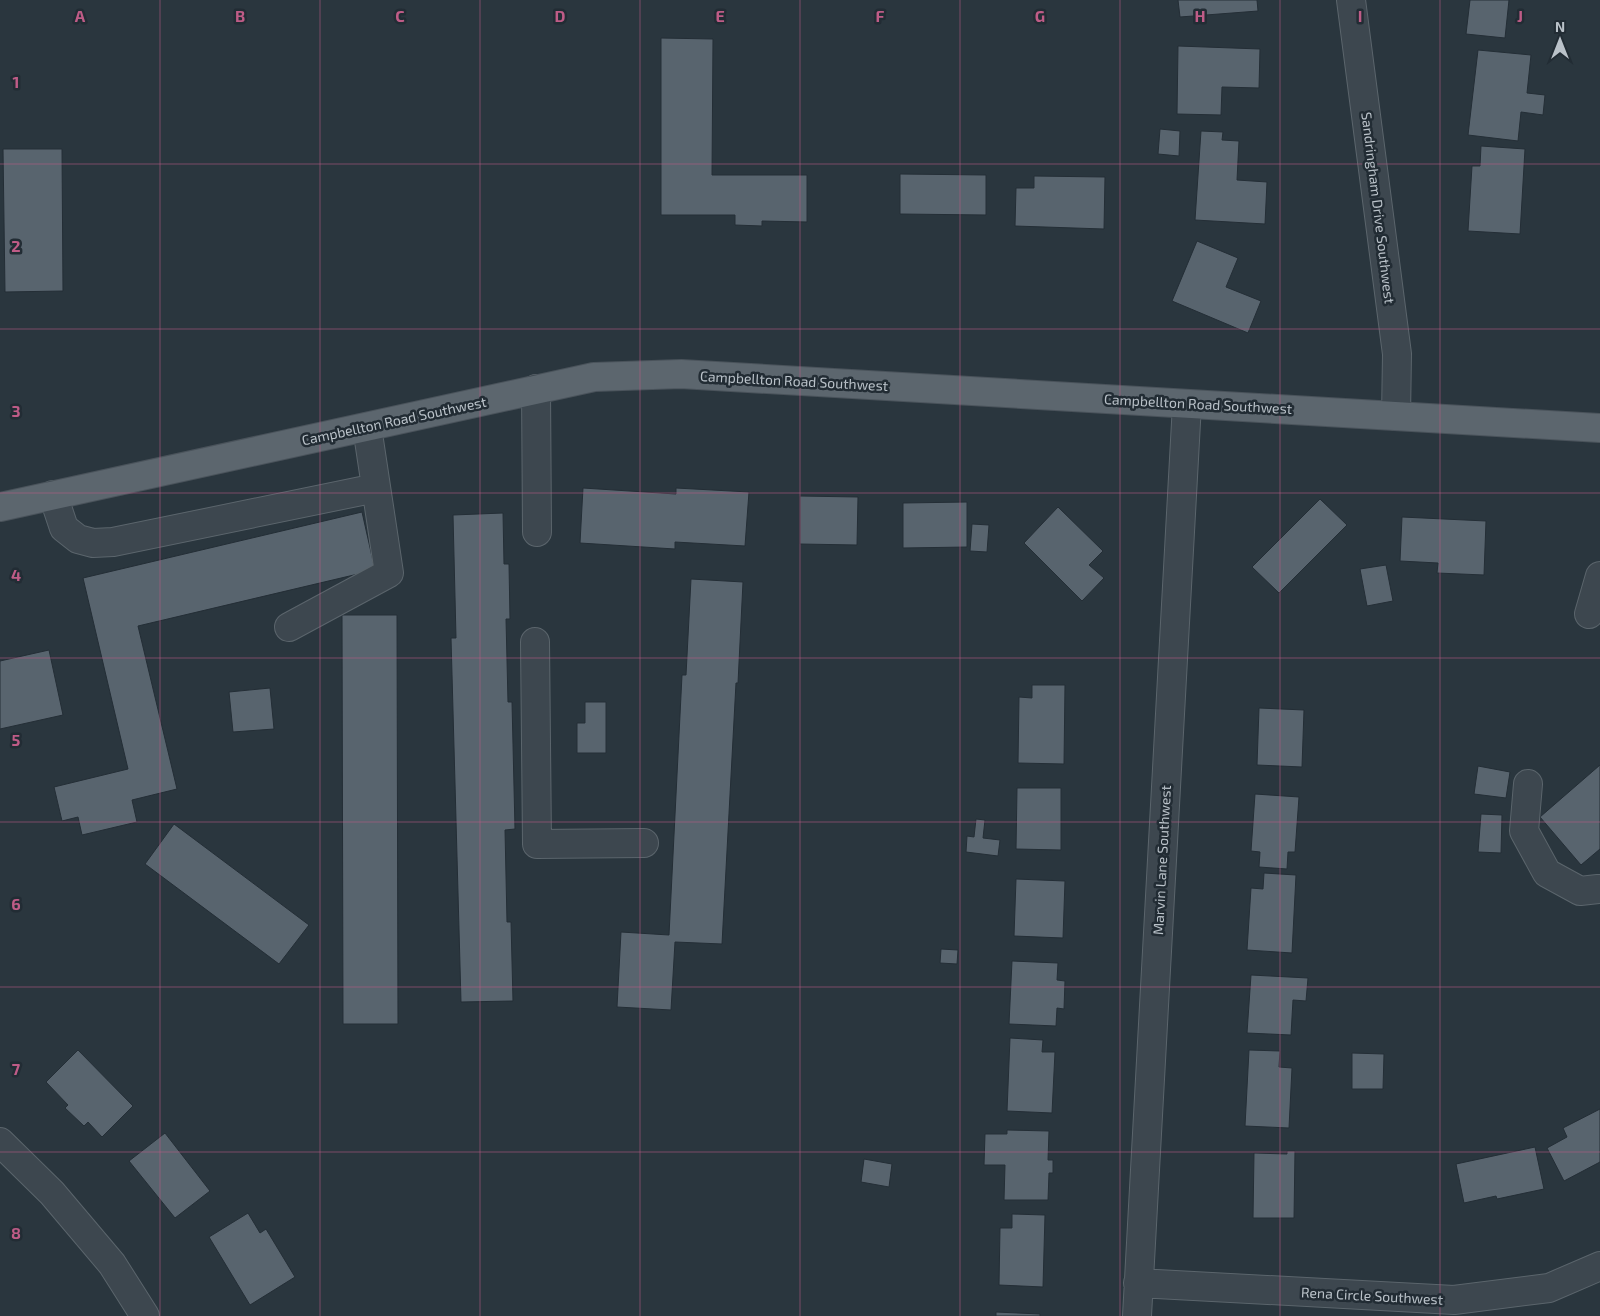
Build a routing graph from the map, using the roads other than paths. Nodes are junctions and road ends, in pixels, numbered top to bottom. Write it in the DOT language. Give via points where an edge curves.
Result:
graph roads {
  1 [pos="1351,0"];
  2 [pos="536,389"];
  3 [pos="1187,404"];
  4 [pos="1396,416"];
  5 [pos="367,427"];
  6 [pos="1600,428"];
  7 [pos="376,488"];
  8 [pos="53,495"];
  9 [pos="0,507"];
  10 [pos="537,532"];
  11 [pos="1600,576"];
  12 [pos="1589,614"];
  13 [pos="289,627"];
  14 [pos="535,642"];
  15 [pos="1528,784"];
  16 [pos="644,843"];
  17 [pos="1598,889"];
  18 [pos="0,1142"];
  19 [pos="1600,1266"];
  20 [pos="1138,1284"];
  21 [pos="145,1316"];
  22 [pos="1137,1316"];
  1 -- 4 [label="street, Sandringham Drive Southwest" via="1397,354"];
  2 -- 3 [label="main road, Campbellton Road Southwest" via="594,376 681,374"];
  2 -- 5 [label="main road, Campbellton Road Southwest"];
  2 -- 10 [label="street"];
  3 -- 4 [label="main road, Campbellton Road Southwest"];
  3 -- 20 [label="street, Marvin Lane Southwest"];
  4 -- 6 [label="main road, Campbellton Road Southwest"];
  5 -- 7 [label="street"];
  5 -- 8 [label="main road, Campbellton Road Southwest"];
  7 -- 8 [label="street" via="113,542 93,543 78,539 64,528"];
  7 -- 13 [label="street" via="389,572"];
  8 -- 9 [label="main road, Campbellton Road Southwest"];
  11 -- 12 [label="street"];
  14 -- 16 [label="street" via="537,844"];
  15 -- 17 [label="street" via="1524,831 1547,873 1580,891"];
  18 -- 21 [label="street" via="52,1194 112,1264"];
  19 -- 20 [label="street, Rena Circle Southwest" via="1549,1288 1454,1300"];
  20 -- 22 [label="street, Marvin Lane Southwest"];
}
